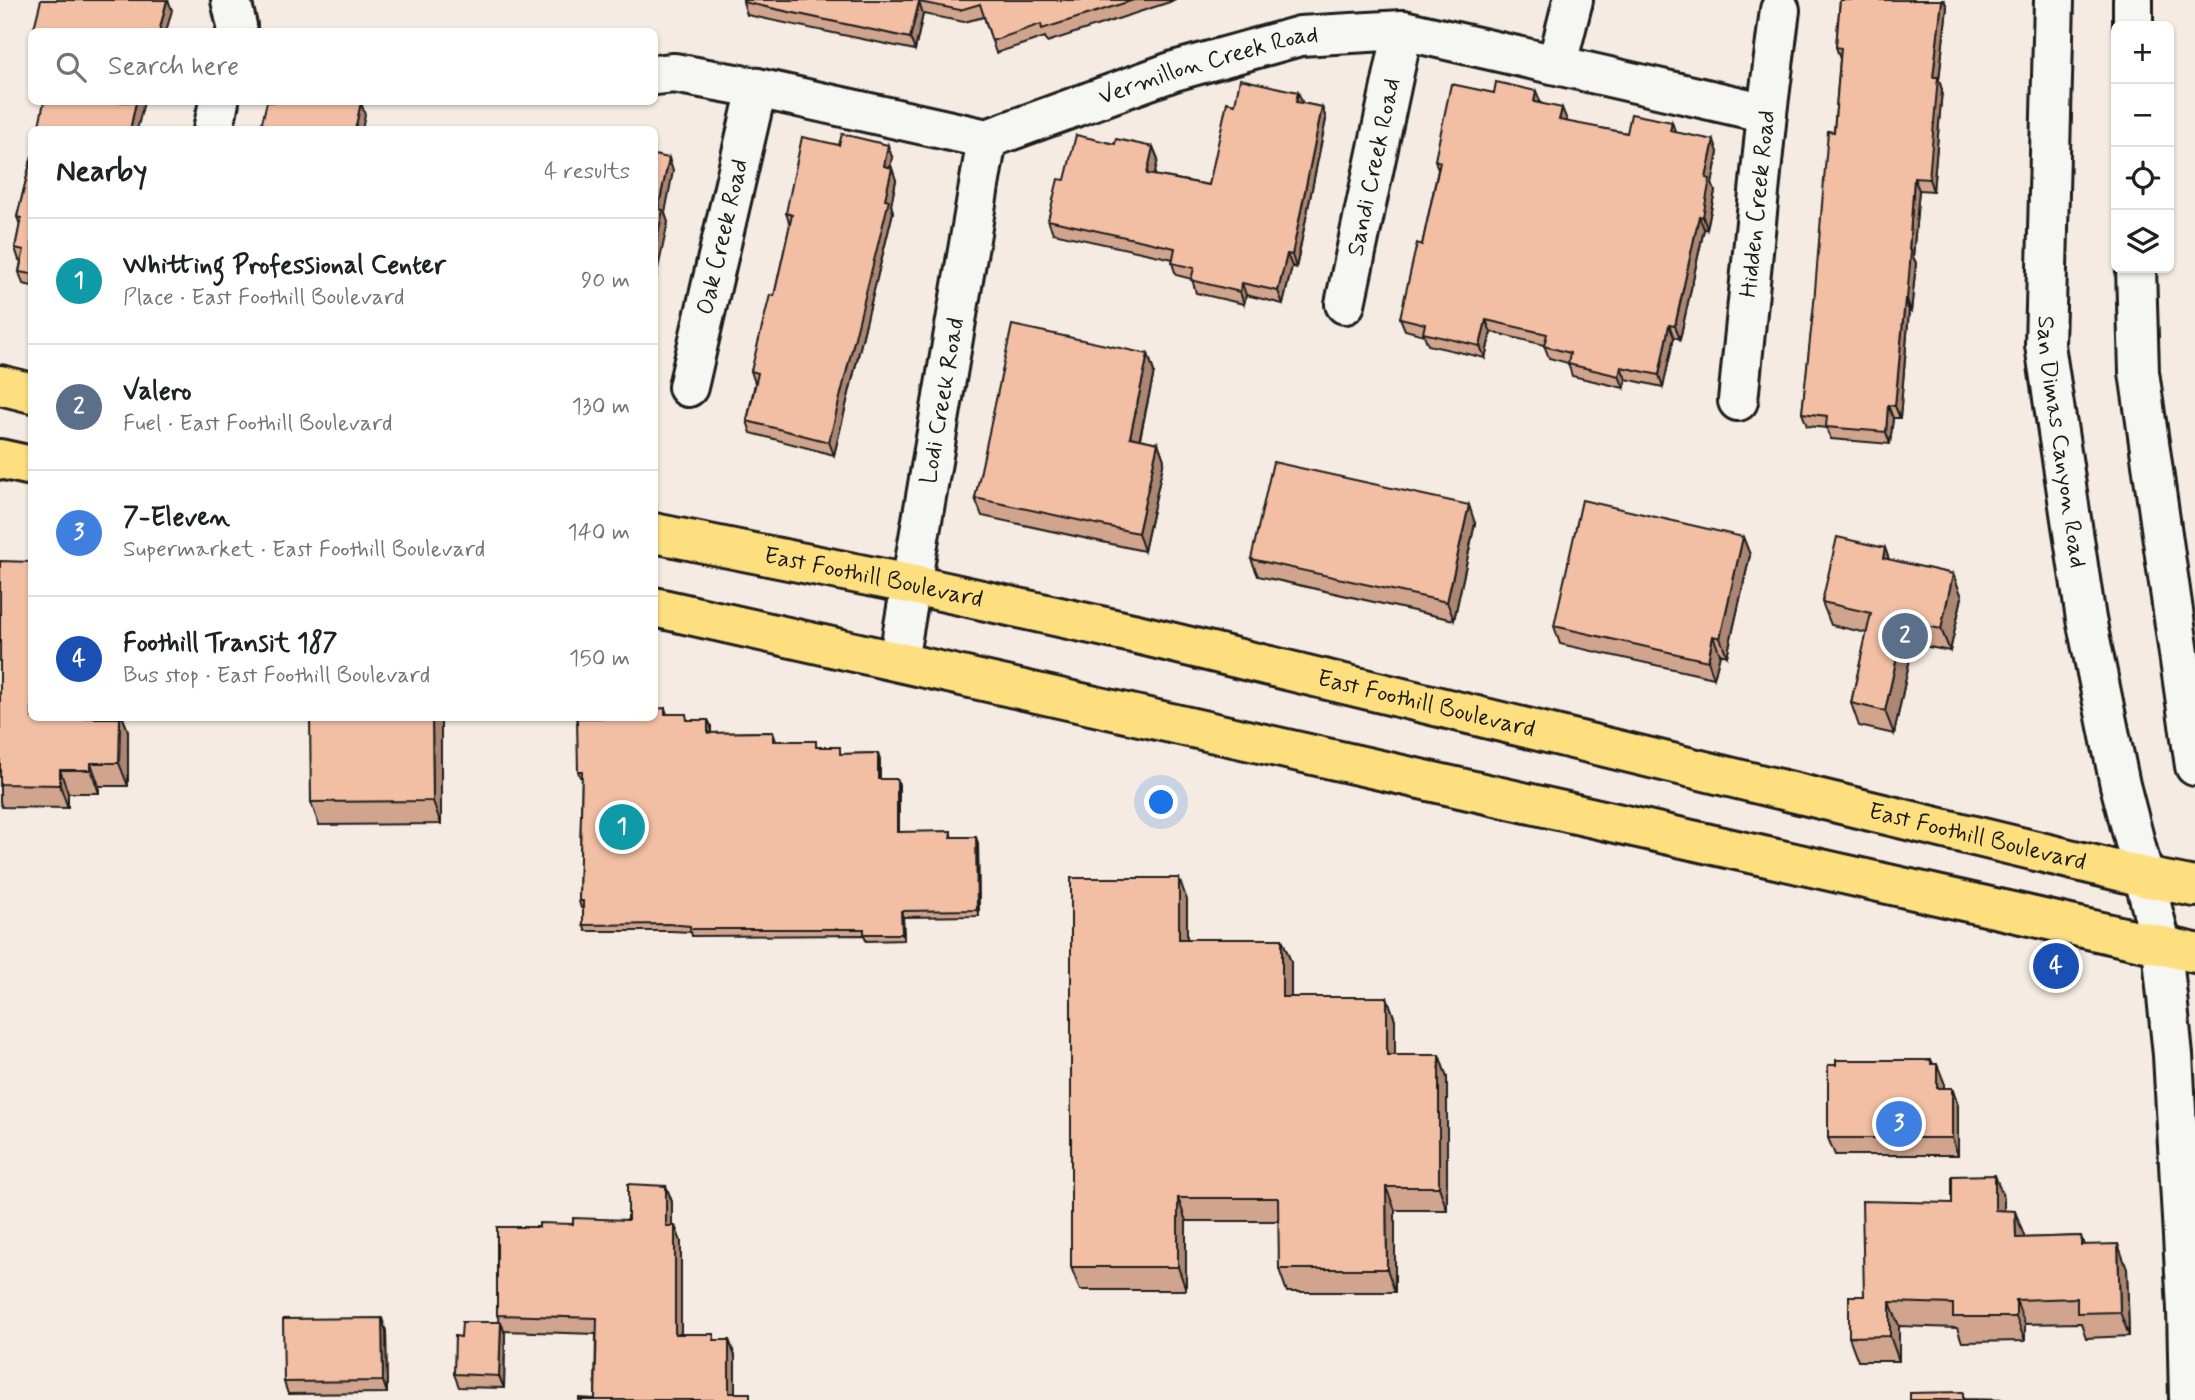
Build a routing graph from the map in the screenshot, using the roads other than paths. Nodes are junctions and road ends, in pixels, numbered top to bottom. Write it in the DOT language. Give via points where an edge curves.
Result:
graph roads {
  1 [pos="1573,0"];
  2 [pos="2054,0"];
  3 [pos="2133,0"];
  4 [pos="1780,10"];
  5 [pos="2133,21"];
  6 [pos="1403,30"];
  7 [pos="1557,64"];
  8 [pos="658,75"];
  9 [pos="757,88"];
  10 [pos="218,105"];
  11 [pos="1767,113"];
  12 [pos="214,126"];
  13 [pos="987,139"];
  14 [pos="2136,273"];
  15 [pos="1345,304"];
  16 [pos="0,385"];
  17 [pos="688,387"];
  18 [pos="28,392"];
  19 [pos="1738,401"];
  20 [pos="0,459"];
  21 [pos="28,465"];
  22 [pos="658,534"];
  23 [pos="909,584"];
  24 [pos="658,608"];
  25 [pos="898,661"];
  26 [pos="2195,766"];
  27 [pos="2144,877"];
  28 [pos="2195,887"];
  29 [pos="2178,950"];
  30 [pos="2189,1400"];
  1 -- 7 [label="street"];
  2 -- 27 [label="street, San Dimas Canyon Road" via="2045,345 2086,619"];
  3 -- 5 [label="street"];
  4 -- 11 [label="street, Hidden Creek Road"];
  6 -- 7 [label="street, Vermillon Creek Road"];
  6 -- 13 [label="street, Vermillon Creek Road" via="1300,36 1174,71"];
  6 -- 15 [label="street, Sandi Creek Road"];
  7 -- 11 [label="street, Vermillon Creek Road"];
  8 -- 9 [label="street" via="674,73"];
  9 -- 13 [label="street"];
  9 -- 17 [label="street, Oak Creek Road"];
  10 -- 12 [label="street"];
  11 -- 19 [label="street, Hidden Creek Road"];
  13 -- 23 [label="street, Lodi Creek Road"];
  14 -- 26 [label="street" via="2138,372"];
  16 -- 18 [label="main road"];
  20 -- 21 [label="main road"];
  22 -- 23 [label="main road, East Foothill Boulevard"];
  23 -- 25 [label="street, Lodi Creek Road"];
  23 -- 27 [label="main road, East Foothill Boulevard" via="1168,641"];
  24 -- 25 [label="main road"];
  25 -- 29 [label="main road"];
  27 -- 28 [label="main road, East Foothill Boulevard"];
  27 -- 29 [label="street, San Dimas Canyon Road"];
  29 -- 30 [label="street, San Dimas Canyon Road" via="2172,1055"];
}
